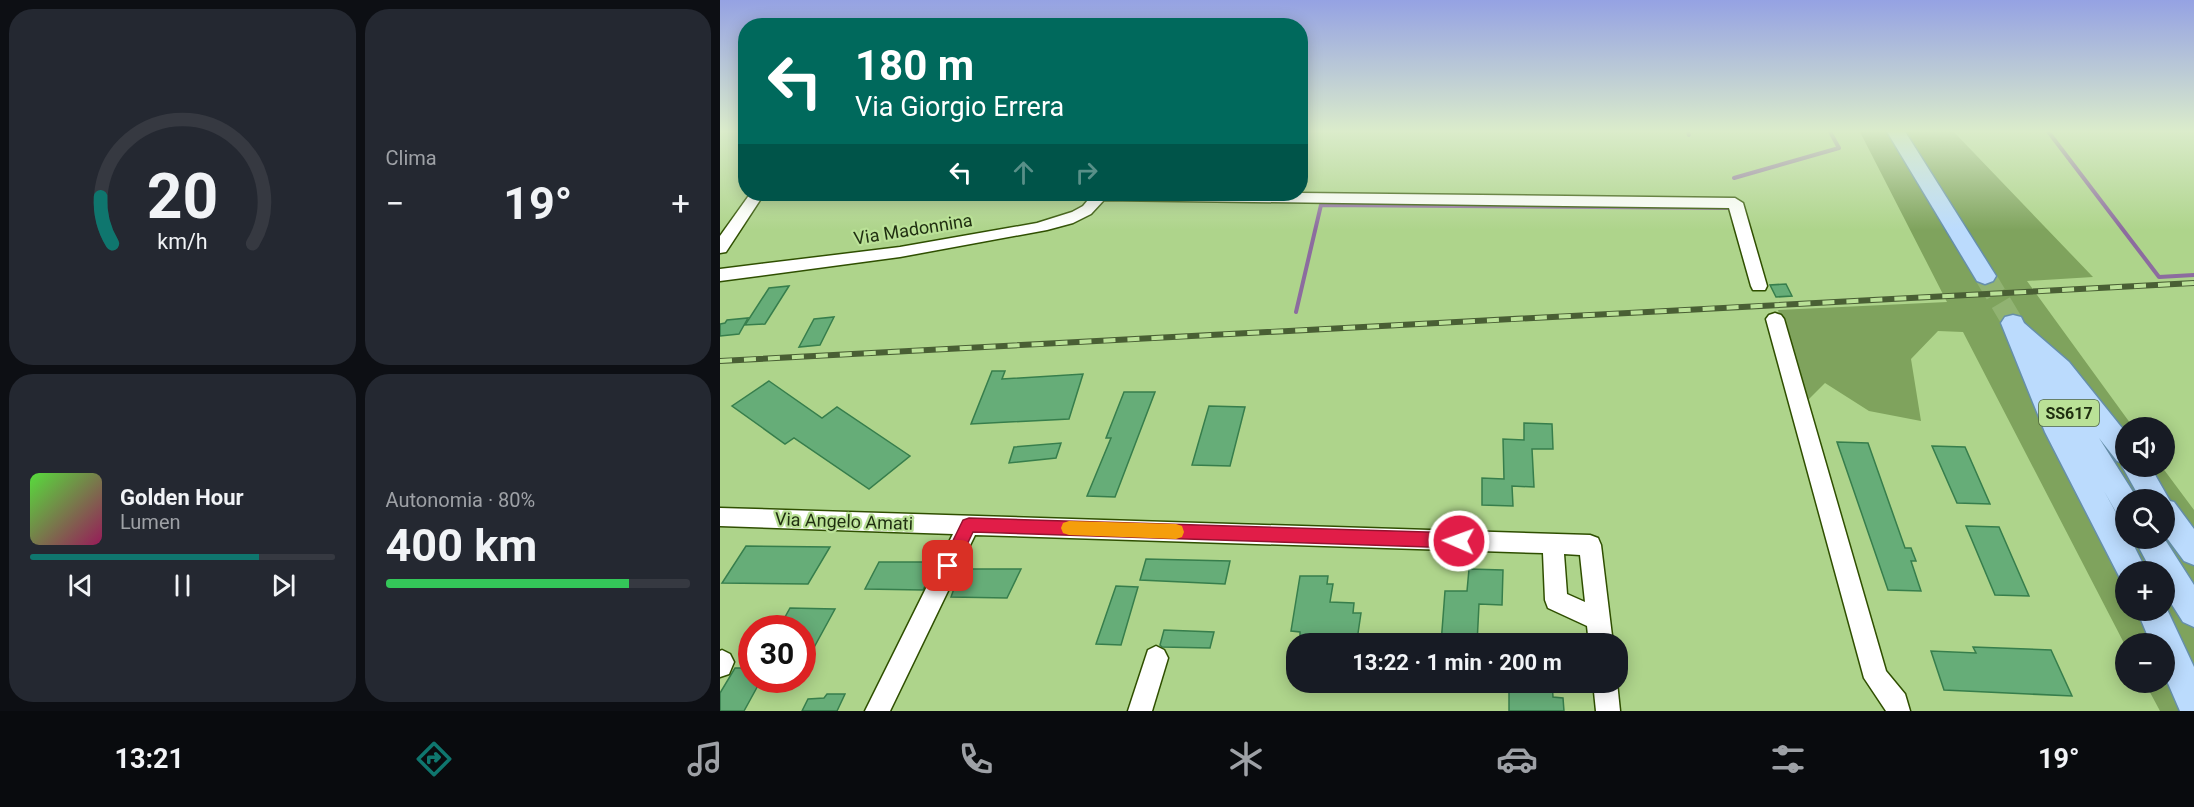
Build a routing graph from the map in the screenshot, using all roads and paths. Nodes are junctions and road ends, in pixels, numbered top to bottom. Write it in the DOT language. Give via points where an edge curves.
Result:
graph roads {
  1 [pos="1915,163"];
  2 [pos="1308,197"];
  3 [pos="752,201"];
  4 [pos="1094,201"];
  5 [pos="720,248"];
  6 [pos="720,275"];
  7 [pos="1985,276"];
  8 [pos="1759,286"];
  9 [pos="1776,319"];
  10 [pos="2013,323"];
  11 [pos="2115,439"];
  12 [pos="2117,489"];
  13 [pos="720,517"];
  14 [pos="969,525"];
  15 [pos="2175,526"];
  16 [pos="1553,544"];
  17 [pos="2155,549"];
  18 [pos="2194,552"];
  19 [pos="2126,561"];
  20 [pos="2194,612"];
  21 [pos="1598,619"];
  22 [pos="2157,621"];
  23 [pos="1600,633"];
  24 [pos="1156,658"];
  25 [pos="1606,693"];
  26 [pos="2194,704"];
  27 [pos="1897,707"];
  28 [pos="878,711"];
  29 [pos="1140,711"];
  30 [pos="1608,711"];
  1 -- 7 [label="main road"];
  2 -- 8 [label="street" via="1735,202"];
  3 -- 5 [label="street"];
  4 -- 6 [label="street, Via Madonnina" via="1085,211 1047,225 851,259"];
  9 -- 27 [label="street" via="1876,678"];
  10 -- 11 [label="main road" via="2060,369"];
  10 -- 12 [label="main road, SS617"];
  10 -- 19 [label="main road" via="2058,432"];
  13 -- 14 [label="street, Via Angelo Amati"];
  14 -- 16 [label="street, Via Angelo Amati"];
  14 -- 28 [label="street"];
  15 -- 18 [label="main road"];
  16 -- 21 [label="street" via="1556,600"];
  16 -- 21 [label="street, Via Angelo Amati" via="1590,545"];
  17 -- 20 [label="main road"];
  21 -- 23 [label="street"];
  22 -- 26 [label="main road"];
  24 -- 29 [label="street"];
  25 -- 30 [label="street"];
}
